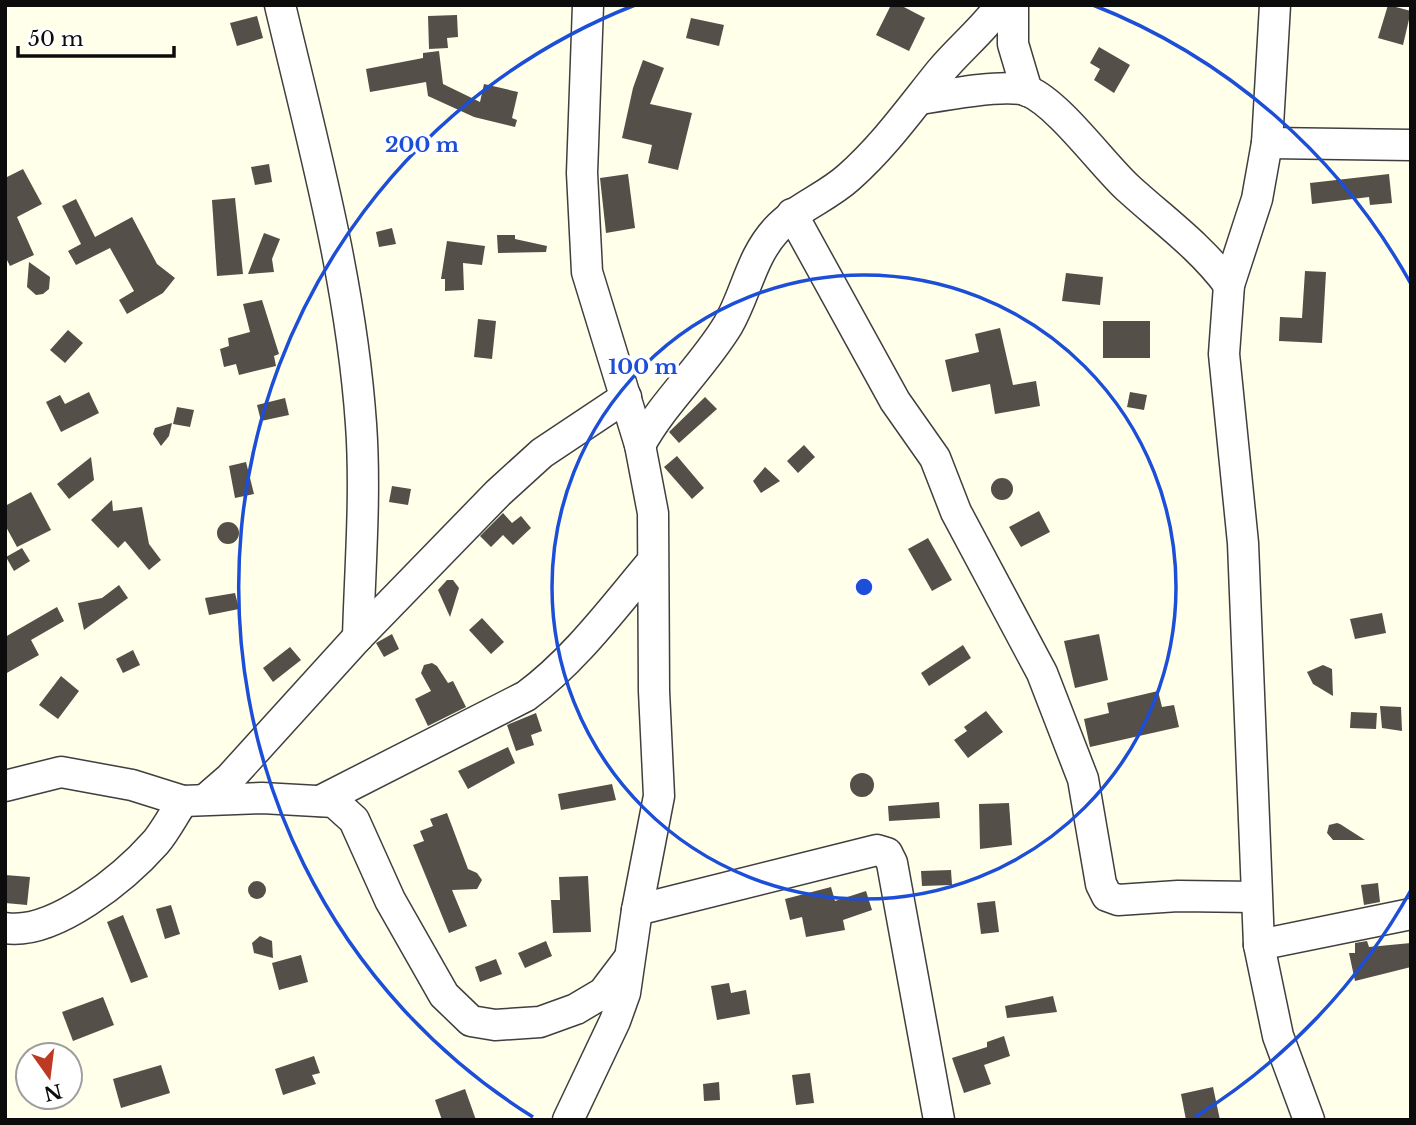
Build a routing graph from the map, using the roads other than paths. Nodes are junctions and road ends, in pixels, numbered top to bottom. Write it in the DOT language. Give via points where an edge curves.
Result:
graph roads {
  1 [pos="280,5"];
  2 [pos="588,5"];
  3 [pos="1001,5"];
  4 [pos="1013,5"];
  5 [pos="1275,5"];
  6 [pos="1027,90"];
  7 [pos="921,99"];
  8 [pos="1267,144"];
  9 [pos="1411,145"];
  10 [pos="792,214"];
  11 [pos="1229,285"];
  12 [pos="626,397"];
  13 [pos="640,445"];
  14 [pos="652,562"];
  15 [pos="358,637"];
  16 [pos="5,786"];
  17 [pos="195,800"];
  18 [pos="320,801"];
  19 [pos="1255,897"];
  20 [pos="637,910"];
  21 [pos="1411,914"];
  22 [pos="5,928"];
  23 [pos="1259,945"];
  24 [pos="628,960"];
  25 [pos="568,1120"];
  26 [pos="939,1120"];
  27 [pos="1309,1120"];
  1 -- 15 [label="street" via="343,275 356,376 362,472"];
  2 -- 12 [label="street" via="582,173 587,272"];
  3 -- 7 [label="street"];
  4 -- 6 [label="street" via="1013,44"];
  5 -- 8 [label="street"];
  6 -- 7 [label="street" via="975,90"];
  6 -- 11 [label="street" via="1055,111 1128,188 1193,242"];
  7 -- 10 [label="street" via="862,166"];
  8 -- 9 [label="street"];
  8 -- 11 [label="street" via="1257,199"];
  10 -- 13 [label="street" via="758,256 726,327 657,415"];
  10 -- 19 [label="street" via="895,401 935,458 956,512 1042,673 1083,779 1107,896 1136,900"];
  11 -- 19 [label="street" via="1224,354 1243,543"];
  12 -- 13 [label="street"];
  12 -- 15 [label="street" via="542,453"];
  13 -- 14 [label="street" via="655,525"];
  14 -- 18 [label="street" via="546,682"];
  14 -- 20 [label="street" via="659,796"];
  15 -- 17 [label="street" via="230,778"];
  16 -- 17 [label="street" via="61,772"];
  17 -- 18 [label="street"];
  17 -- 22 [label="street" via="100,892 50,922"];
  18 -- 24 [label="street" via="344,808 354,820 390,900 444,995 471,1021 495,1025 540,1022 576,1009 603,993"];
  19 -- 23 [label="street"];
  20 -- 24 [label="street"];
  20 -- 26 [label="street" via="877,850 887,853"];
  21 -- 23 [label="street"];
  23 -- 27 [label="street" via="1278,1036"];
  24 -- 25 [label="street" via="625,993 615,1021"];
}
